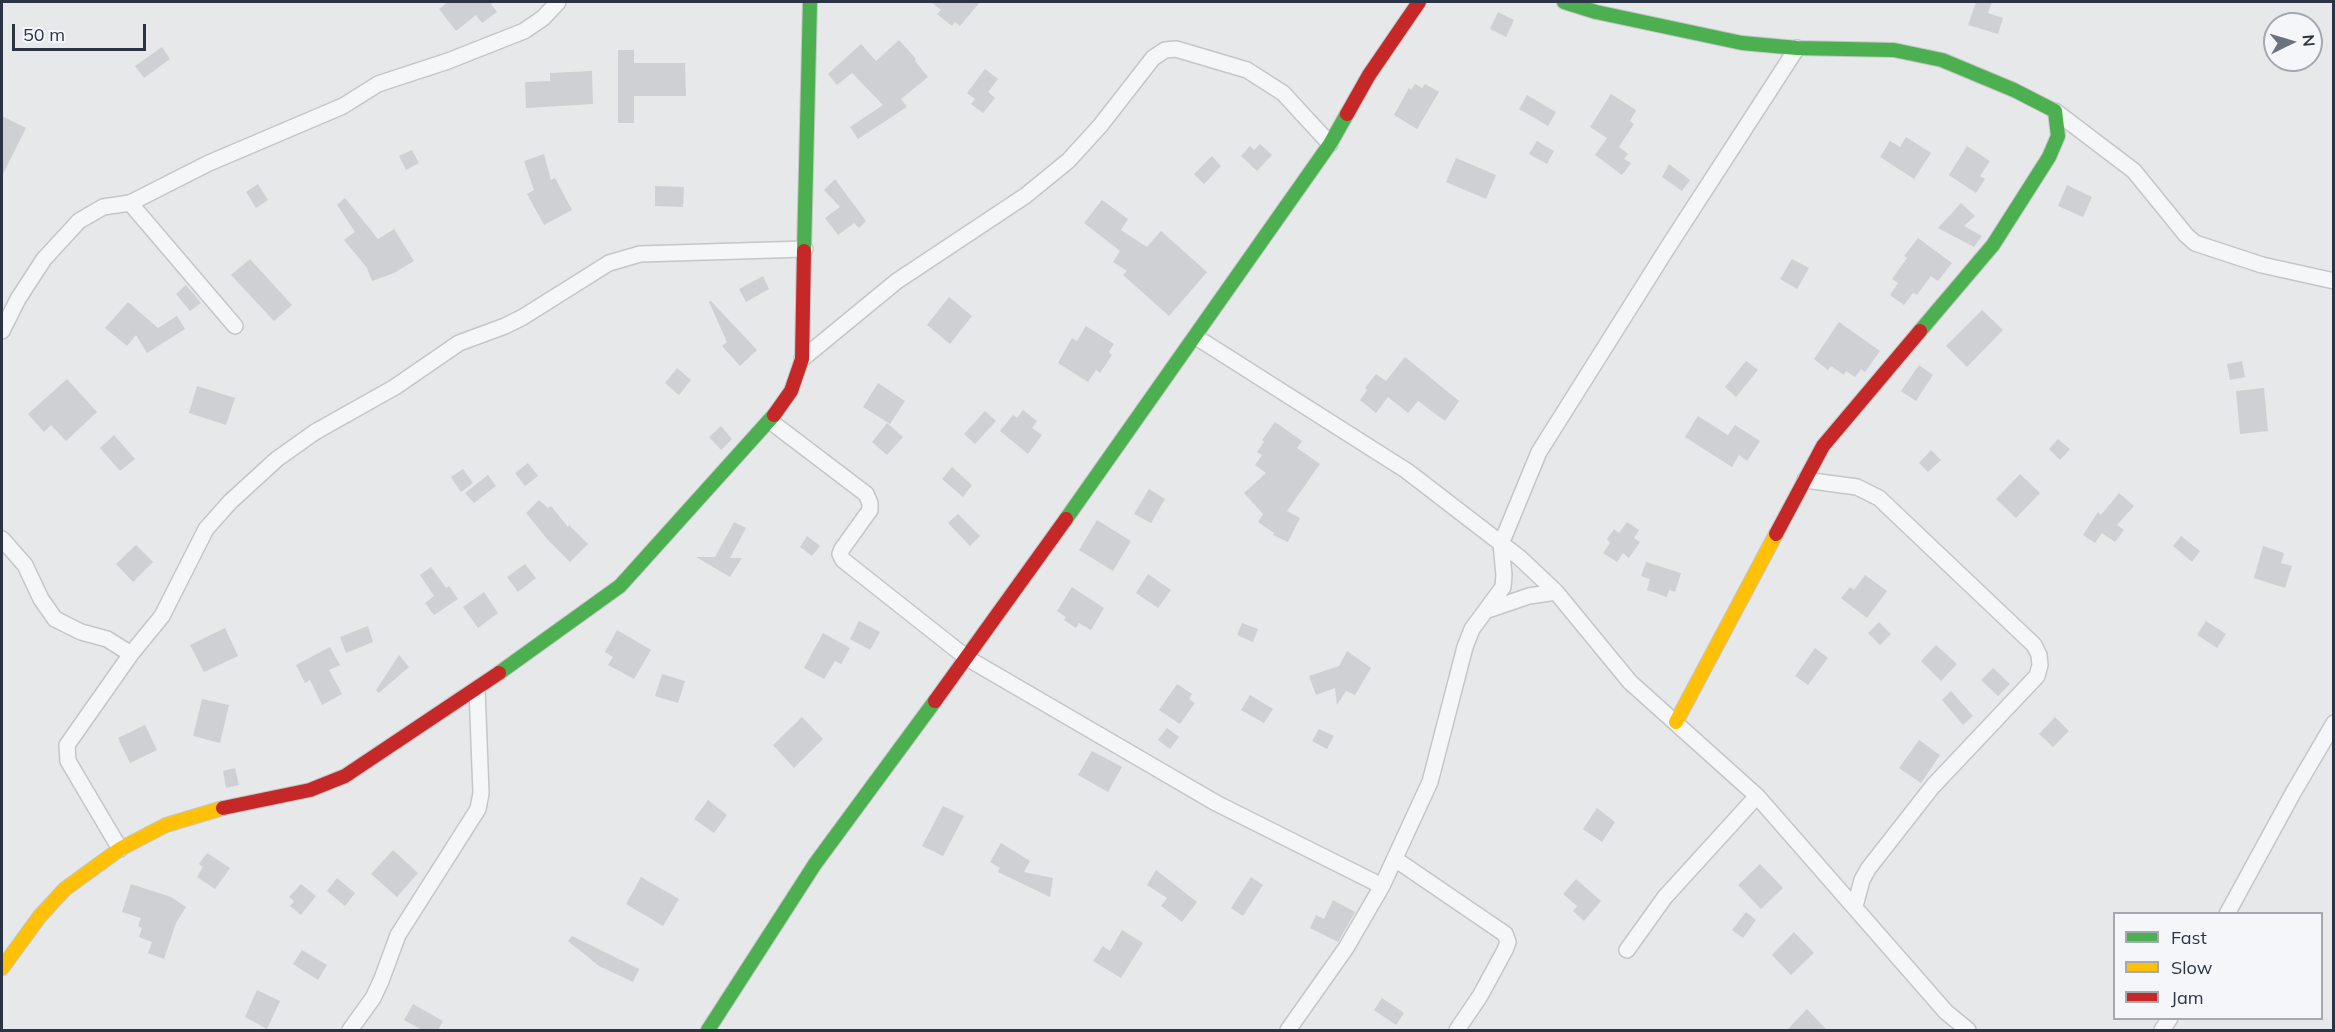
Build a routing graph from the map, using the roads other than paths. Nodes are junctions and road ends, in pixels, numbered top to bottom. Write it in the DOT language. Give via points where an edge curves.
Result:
graph roads {
  1 [pos="558,2"];
  2 [pos="810,2"];
  3 [pos="1419,2"];
  4 [pos="1564,2"];
  5 [pos="1797,48"];
  6 [pos="2055,111"];
  7 [pos="1330,144"];
  8 [pos="130,202"];
  9 [pos="805,249"];
  10 [pos="2334,281"];
  11 [pos="235,326"];
  12 [pos="2,331"];
  13 [pos="1196,337"];
  14 [pos="802,359"];
  15 [pos="770,421"];
  16 [pos="1805,480"];
  17 [pos="2,539"];
  18 [pos="1502,544"];
  19 [pos="1556,592"];
  20 [pos="1488,610"];
  21 [pos="131,654"];
  22 [pos="967,658"];
  23 [pos="477,689"];
  24 [pos="1676,722"];
  25 [pos="2334,723"];
  26 [pos="1757,796"];
  27 [pos="120,849"];
  28 [pos="1395,859"];
  29 [pos="1382,886"];
  30 [pos="1855,906"];
  31 [pos="2228,912"];
  32 [pos="1627,950"];
  33 [pos="2,968"];
  34 [pos="350,1030"];
  35 [pos="708,1030"];
  36 [pos="1288,1030"];
  37 [pos="1457,1030"];
  38 [pos="1968,1030"];
  1 -- 8 [label="street" via="524,31 378,84 343,106 209,163"];
  2 -- 9 [label="street"];
  3 -- 7 [label="street" via="1369,75"];
  4 -- 5 [label="street" via="1690,33"];
  5 -- 6 [label="street" via="1894,50 1942,60"];
  5 -- 18 [label="street" via="1539,452"];
  6 -- 10 [label="street" via="2134,171 2195,243 2262,265"];
  6 -- 16 [label="street" via="2058,136 2049,157 1993,245 1833,433"];
  7 -- 13 [label="street"];
  7 -- 14 [label="street" via="1283,93 1247,70 1176,49 1165,50 1153,58 1068,160 1025,196 897,281"];
  8 -- 11 [label="street"];
  8 -- 12 [label="street" via="103,207 79,221 44,259"];
  9 -- 14 [label="street"];
  9 -- 21 [label="street" via="627,256 514,321 459,343 395,387 315,432 247,486 206,529 162,616"];
  13 -- 18 [label="street" via="1407,471"];
  13 -- 22 [label="street"];
  14 -- 15 [label="street" via="791,390"];
  15 -- 22 [label="street" via="866,494 870,510 842,549 843,560"];
  15 -- 23 [label="street" via="620,586"];
  16 -- 24 [label="street"];
  16 -- 30 [label="street" via="1857,487 1879,498 2034,645 2039,655 2037,676 1933,786 1868,869"];
  17 -- 21 [label="street" via="25,565 55,619 107,639"];
  18 -- 19 [label="street"];
  18 -- 20 [label="street" via="1503,587"];
  19 -- 20 [label="street" via="1529,596"];
  19 -- 24 [label="street" via="1630,682"];
  20 -- 28 [label="street" via="1472,629 1465,647 1430,782"];
  21 -- 27 [label="street" via="67,745 68,761"];
  22 -- 29 [label="street" via="1216,802"];
  22 -- 35 [label="street" via="815,864"];
  23 -- 27 [label="street" via="345,776 310,790 210,811 166,825"];
  23 -- 34 [label="street" via="481,793 478,808 398,935 377,989"];
  24 -- 26 [label="street"];
  25 -- 31 [label="street"];
  26 -- 30 [label="street"];
  26 -- 32 [label="street" via="1665,897"];
  27 -- 33 [label="street" via="65,889"];
  28 -- 29 [label="street"];
  28 -- 37 [label="street" via="1505,934 1508,942"];
  29 -- 36 [label="street" via="1346,948"];
  30 -- 38 [label="street" via="1946,1012"];
}
